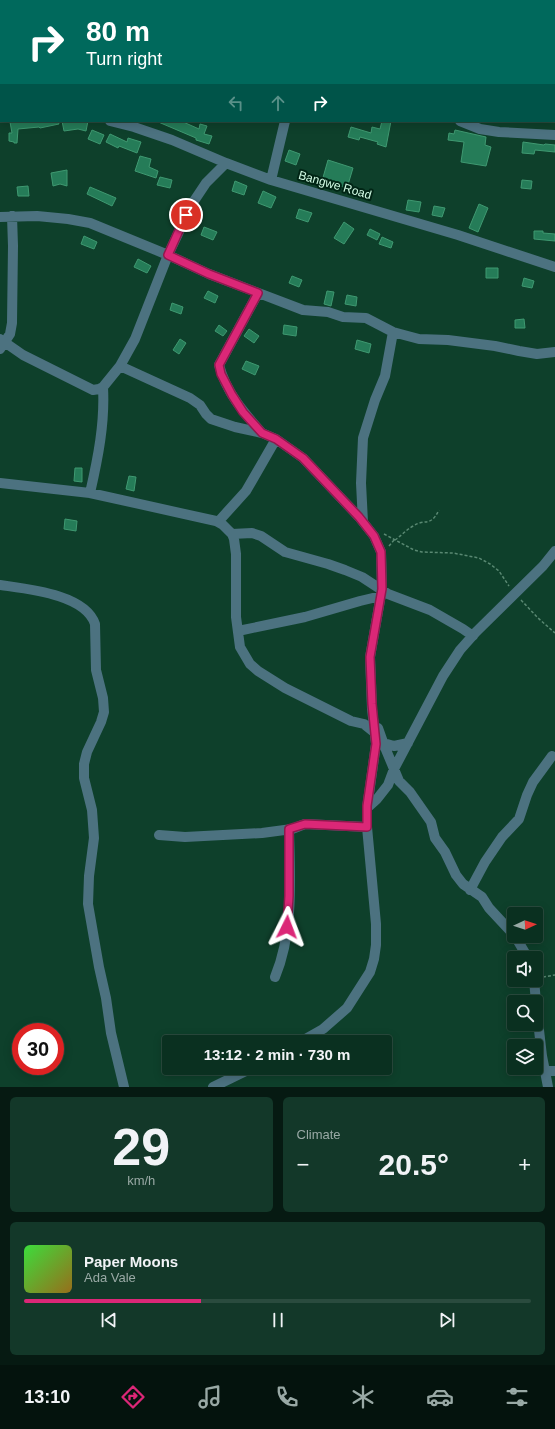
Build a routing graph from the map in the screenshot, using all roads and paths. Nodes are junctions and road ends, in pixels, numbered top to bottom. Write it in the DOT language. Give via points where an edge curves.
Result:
graph roads {
  1 [pos="114,122"];
  2 [pos="285,122"];
  3 [pos="462,122"];
  4 [pos="555,134"];
  5 [pos="226,163"];
  6 [pos="270,180"];
  7 [pos="12,216"];
  8 [pos="0,217"];
  9 [pos="168,255"];
  10 [pos="555,267"];
  11 [pos="258,293"];
  12 [pos="393,332"];
  13 [pos="2,343"];
  14 [pos="555,352"];
  15 [pos="120,366"];
  16 [pos="103,387"];
  17 [pos="262,433"];
  18 [pos="276,439"];
  19 [pos="0,483"];
  20 [pos="90,493"];
  21 [pos="439,510"];
  22 [pos="218,522"];
  23 [pos="363,522"];
  24 [pos="372,533"];
  25 [pos="232,534"];
  26 [pos="395,540"];
  27 [pos="555,551"];
  28 [pos="0,585"];
  29 [pos="382,592"];
  30 [pos="515,595"];
  31 [pos="238,631"];
  32 [pos="555,633"];
  33 [pos="473,636"];
  34 [pos="372,708"];
  35 [pos="351,721"];
  36 [pos="374,732"];
  37 [pos="408,743"];
  38 [pos="384,745"];
  39 [pos="552,756"];
  40 [pos="394,769"];
  41 [pos="367,808"];
  42 [pos="367,827"];
  43 [pos="289,829"];
  44 [pos="159,835"];
  45 [pos="470,890"];
  46 [pos="507,928"];
  47 [pos="555,975"];
  48 [pos="275,977"];
  49 [pos="543,978"];
  50 [pos="542,1031"];
  51 [pos="312,1035"];
  52 [pos="550,1071"];
  53 [pos="238,1075"];
  54 [pos="124,1087"];
  55 [pos="213,1087"];
  56 [pos="548,1087"];
  1 -- 5 [label="street, Bangwe Road" via="172,140"];
  2 -- 6 [label="street"];
  3 -- 4 [label="street" via="480,129 499,132"];
  5 -- 6 [label="street, Bangwe Road"];
  5 -- 9 [label="street" via="199,192"];
  6 -- 10 [label="street, Bangwe Road" via="458,234"];
  7 -- 8 [label="street"];
  7 -- 9 [label="street" via="60,218 90,223"];
  7 -- 13 [label="street" via="12,323 10,334"];
  9 -- 11 [label="street"];
  9 -- 15 [label="street" via="136,339"];
  11 -- 12 [label="street" via="304,310 366,318"];
  11 -- 17 [label="street" via="219,365 232,395"];
  12 -- 14 [label="street" via="419,339 471,343 537,354"];
  12 -- 23 [label="street" via="385,376 363,438"];
  13 -- 16 [label="street" via="93,390"];
  15 -- 16 [label="street"];
  15 -- 17 [label="street" via="190,398 200,405 211,419"];
  16 -- 20 [label="street" via="102,432"];
  17 -- 18 [label="street"];
  18 -- 22 [label="street" via="246,491"];
  18 -- 23 [label="street" via="303,458"];
  19 -- 20 [label="street"];
  20 -- 22 [label="street"];
  21 -- 26 [label="path" via="431,521 414,525"];
  22 -- 25 [label="street"];
  23 -- 24 [label="street"];
  24 -- 26 [label="path" via="383,534"];
  24 -- 29 [label="street" via="381,552"];
  25 -- 29 [label="street" via="252,533 261,536 285,552 362,577"];
  25 -- 31 [label="street" via="236,548"];
  26 -- 30 [label="path" via="422,552 453,553 480,558 499,571"];
  27 -- 30 [label="street"];
  28 -- 54 [label="street" via="57,596 86,610 95,624 96,670 104,712 84,764 94,838 88,898 111,1033"];
  29 -- 31 [label="street" via="305,617"];
  29 -- 33 [label="street" via="430,610"];
  29 -- 34 [label="street" via="370,657"];
  30 -- 32 [label="path"];
  30 -- 33 [label="street"];
  31 -- 35 [label="street" via="240,647 250,664 258,671 285,688"];
  33 -- 37 [label="street" via="443,676"];
  34 -- 35 [label="street" via="359,719"];
  34 -- 36 [label="street"];
  34 -- 38 [label="street"];
  35 -- 36 [label="street" via="364,724"];
  36 -- 41 [label="street" via="376,744"];
  37 -- 38 [label="street"];
  37 -- 40 [label="street"];
  38 -- 40 [label="street"];
  39 -- 45 [label="street" via="533,782 519,819 484,862"];
  40 -- 41 [label="street" via="388,785"];
  40 -- 45 [label="street" via="399,781 431,822 436,838 456,875"];
  41 -- 42 [label="street"];
  42 -- 43 [label="street" via="305,824"];
  42 -- 51 [label="street" via="376,924 374,959 370,972 347,1008"];
  43 -- 44 [label="street" via="213,836"];
  43 -- 48 [label="street" via="286,938"];
  45 -- 46 [label="street" via="482,897"];
  47 -- 49 [label="path"];
  50 -- 52 [label="street"];
  52 -- 56 [label="street"];
  53 -- 55 [label="street"];
}
